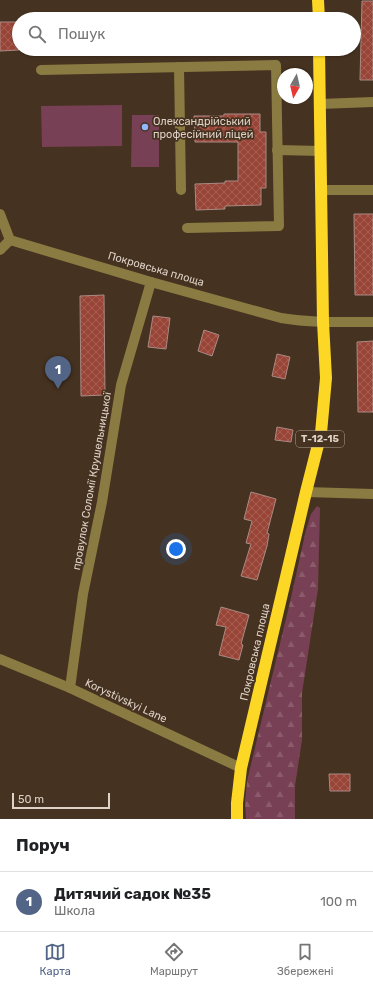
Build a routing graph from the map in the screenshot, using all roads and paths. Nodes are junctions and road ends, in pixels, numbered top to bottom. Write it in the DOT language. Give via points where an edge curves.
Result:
graph roads {
  1 [pos="318,0"];
  2 [pos="319,12"];
  3 [pos="319,56"];
  4 [pos="179,67"];
  5 [pos="41,70"];
  6 [pos="373,102"];
  7 [pos="320,104"];
  8 [pos="277,150"];
  9 [pos="321,151"];
  10 [pos="181,190"];
  11 [pos="321,190"];
  12 [pos="373,190"];
  13 [pos="0,214"];
  14 [pos="188,228"];
  15 [pos="10,240"];
  16 [pos="0,250"];
  17 [pos="151,282"];
  18 [pos="323,322"];
  19 [pos="373,322"];
  20 [pos="306,492"];
  21 [pos="373,494"];
  22 [pos="0,659"];
  23 [pos="70,688"];
  24 [pos="241,768"];
  25 [pos="237,819"];
  1 -- 2 [label="highway"];
  3 -- 7 [label="highway, Покровська площа / Т-12-15"];
  4 -- 5 [label="street"];
  4 -- 8 [label="street" via="276,65"];
  4 -- 10 [label="street"];
  6 -- 7 [label="street"];
  7 -- 9 [label="highway, Покровська площа / Т-12-15"];
  8 -- 9 [label="street"];
  8 -- 14 [label="street" via="279,226"];
  9 -- 11 [label="highway, Покровська площа / Т-12-15"];
  11 -- 12 [label="street"];
  11 -- 18 [label="highway, Покровська площа / Т-12-15"];
  13 -- 15 [label="street"];
  15 -- 16 [label="street"];
  15 -- 17 [label="street, Покровська площа"];
  17 -- 18 [label="street, Покровська площа" via="281,318"];
  17 -- 23 [label="street, провулок Соломії Крушельницької" via="121,385 102,502 83,594"];
  18 -- 19 [label="street, Покровська площа"];
  18 -- 20 [label="highway, Покровська площа / Т-12-15" via="326,378 322,433"];
  20 -- 21 [label="street"];
  20 -- 24 [label="highway, Покровська площа / Т-12-15"];
  22 -- 23 [label="street, Korystivskyi Lane"];
  23 -- 24 [label="street, Korystivskyi Lane"];
  24 -- 25 [label="highway, Покровська площа / Т-12-15"];
}
